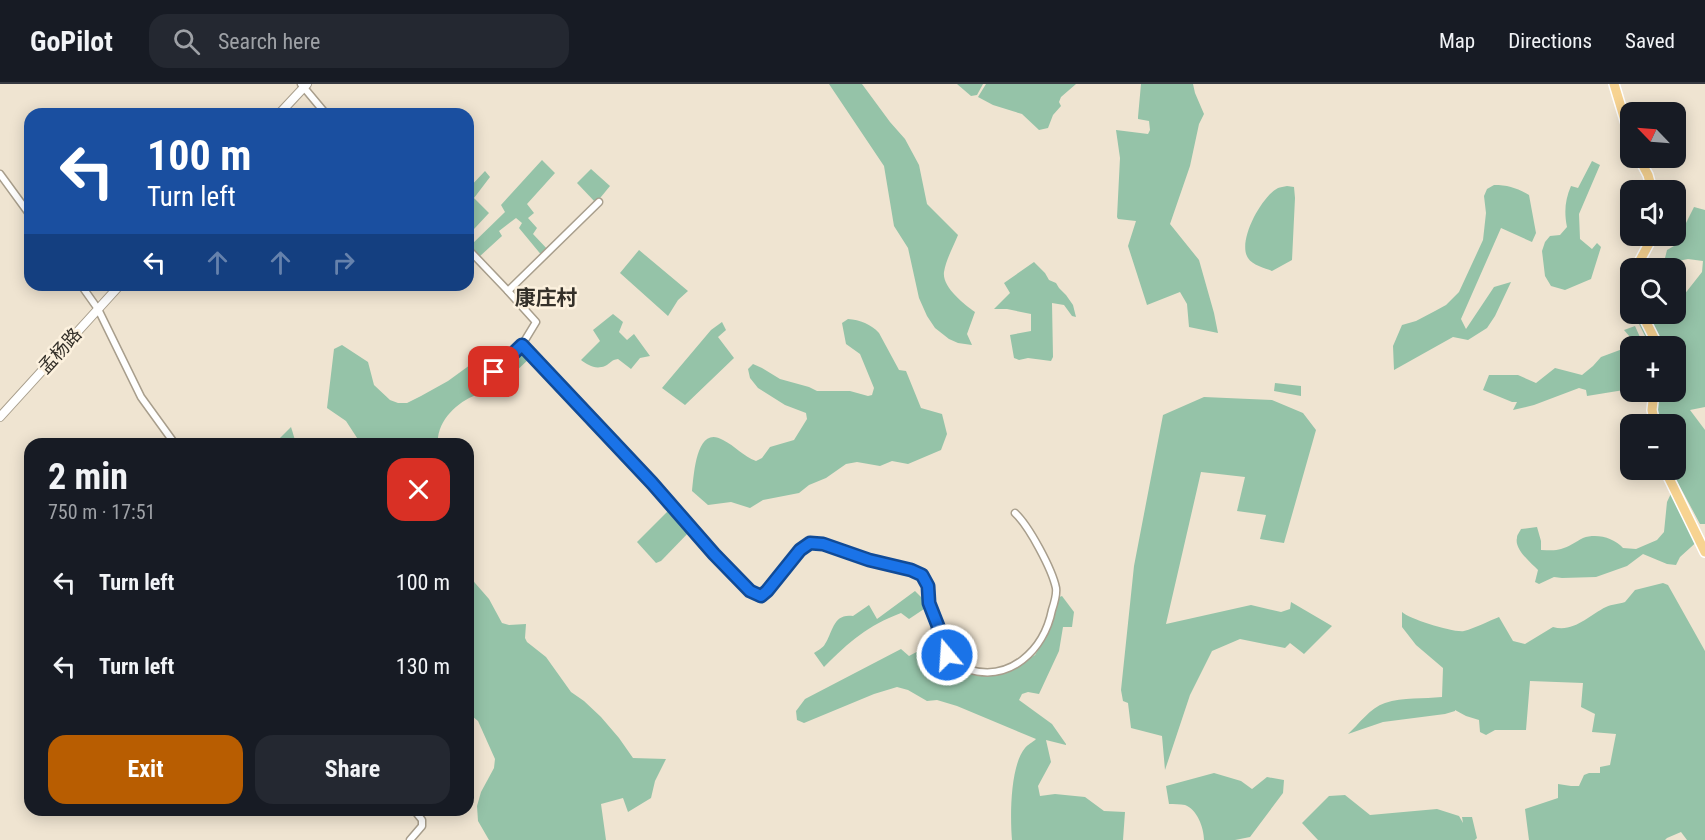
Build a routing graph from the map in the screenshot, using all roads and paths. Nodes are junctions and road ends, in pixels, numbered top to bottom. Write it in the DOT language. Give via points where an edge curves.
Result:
graph roads {
  1 [pos="1614,84"];
  2 [pos="304,85"];
  3 [pos="1620,104"];
  4 [pos="284,108"];
  5 [pos="322,108"];
  6 [pos="0,174"];
  7 [pos="599,202"];
  8 [pos="24,207"];
  9 [pos="474,255"];
  10 [pos="85,291"];
  11 [pos="114,291"];
  12 [pos="508,291"];
  13 [pos="98,309"];
  14 [pos="522,345"];
  15 [pos="482,372"];
  16 [pos="0,417"];
  17 [pos="171,438"];
  18 [pos="1670,480"];
  19 [pos="1015,513"];
  20 [pos="1705,552"];
  21 [pos="419,816"];
  22 [pos="410,840"];
  1 -- 3 [label="main road"];
  2 -- 4 [label="street"];
  2 -- 5 [label="street"];
  6 -- 8 [label="street"];
  7 -- 12 [label="street"];
  9 -- 12 [label="street"];
  10 -- 13 [label="street"];
  11 -- 13 [label="street, 孟杨路"];
  12 -- 14 [label="street" via="536,322"];
  13 -- 16 [label="street, 孟杨路"];
  13 -- 17 [label="street" via="141,397"];
  14 -- 15 [label="street" via="491,375"];
  14 -- 19 [label="street" via="750,591 761,596 810,543 911,570 927,581 938,642 947,655 968,669 1003,670 1025,660 1049,626 1056,590 1032,536"];
  18 -- 20 [label="main road"];
  21 -- 22 [label="street" via="422,826"];
}
